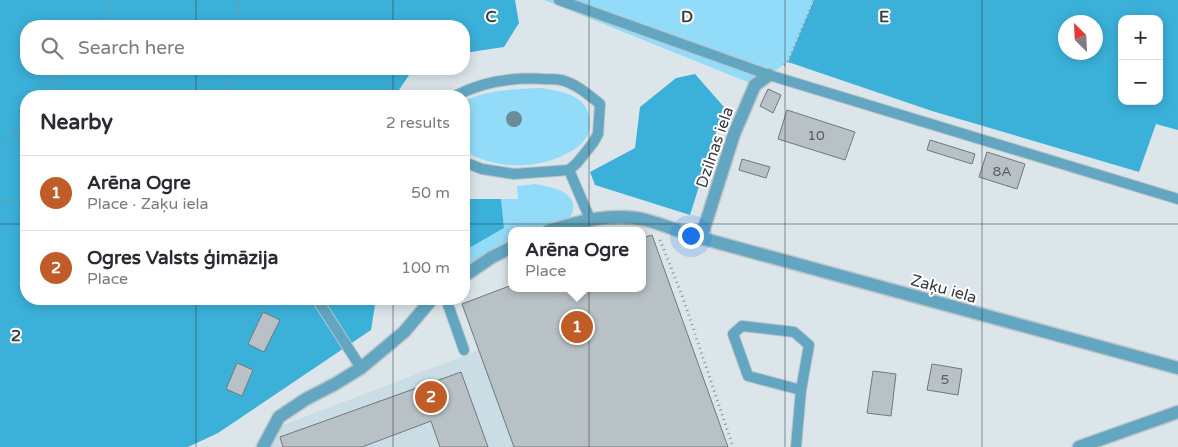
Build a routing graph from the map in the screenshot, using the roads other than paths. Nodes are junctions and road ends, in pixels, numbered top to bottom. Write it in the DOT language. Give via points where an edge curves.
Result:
graph roads {
  1 [pos="559,0"];
  2 [pos="769,75"];
  3 [pos="466,90"];
  4 [pos="470,165"];
  5 [pos="569,170"];
  6 [pos="1178,199"];
  7 [pos="590,219"];
  8 [pos="562,227"];
  9 [pos="701,238"];
  10 [pos="508,249"];
  11 [pos="470,272"];
  12 [pos="321,305"];
  13 [pos="427,305"];
  14 [pos="448,305"];
  15 [pos="464,350"];
  16 [pos="361,368"];
  17 [pos="1178,368"];
  18 [pos="801,390"];
  19 [pos="1178,412"];
  20 [pos="263,447"];
  21 [pos="796,447"];
  22 [pos="1079,447"];
  1 -- 2 [label="lane"];
  2 -- 6 [label="lane"];
  2 -- 9 [label="street, Dzilnas iela" via="755,85 734,134"];
  3 -- 5 [label="lane" via="494,80 561,80 600,104 598,134"];
  4 -- 5 [label="lane" via="482,170 514,174"];
  5 -- 7 [label="lane"];
  7 -- 8 [label="street, Zaķu iela"];
  7 -- 9 [label="street, Zaķu iela" via="619,217 646,220"];
  9 -- 17 [label="street, Zaķu iela"];
  10 -- 11 [label="street"];
  12 -- 16 [label="lane"];
  13 -- 16 [label="street" via="404,332"];
  14 -- 15 [label="lane"];
  16 -- 20 [label="street" via="279,418"];
  18 -- 18 [label="lane" via="809,345 794,332 742,326 734,334 748,376"];
  18 -- 21 [label="lane"];
  19 -- 22 [label="street"];
}
